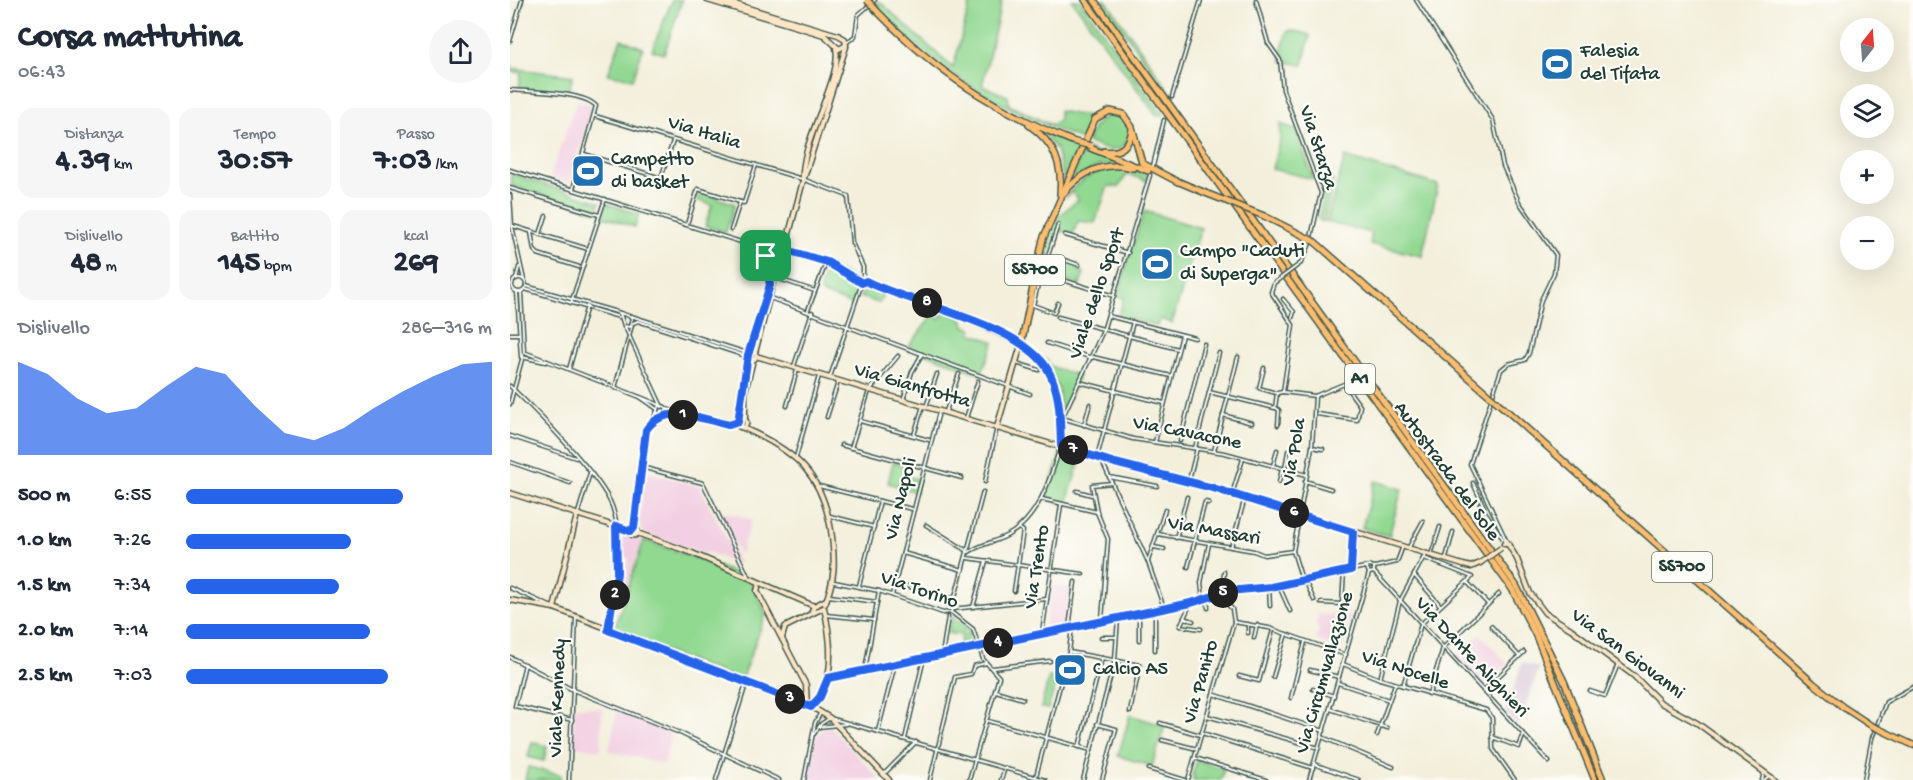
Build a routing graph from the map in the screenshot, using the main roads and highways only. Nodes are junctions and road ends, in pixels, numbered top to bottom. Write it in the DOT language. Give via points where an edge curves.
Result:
graph roads {
  1 [pos="872,0"];
  2 [pos="1085,0"];
  3 [pos="1094,0"];
  4 [pos="1021,120"];
  5 [pos="1132,127"];
  6 [pos="1091,147"];
  7 [pos="1151,171"];
  8 [pos="1178,182"];
  9 [pos="1059,198"];
  10 [pos="1021,345"];
  11 [pos="1913,745"];
  12 [pos="1595,780"];
  13 [pos="1603,780"];
  1 -- 4 [label="highway, bridge" via="877,11 944,73"];
  2 -- 12 [label="highway, Autostrada del Sole / A1" via="1512,589"];
  3 -- 13 [label="highway, Autostrada del Sole / A1" via="1516,585 1564,681"];
  4 -- 6 [label="highway, bridge"];
  4 -- 9 [label="highway" via="1046,139 1055,153 1060,168"];
  5 -- 6 [label="highway" via="1130,140 1121,149 1107,152"];
  5 -- 8 [label="highway" via="1142,163"];
  5 -- 9 [label="highway, SS700" via="1119,112 1098,116"];
  6 -- 7 [label="highway, SS700"];
  7 -- 8 [label="highway, SS700"];
  7 -- 9 [label="highway" via="1127,166 1101,167 1082,176"];
  8 -- 11 [label="highway, SS700, bridge" via="1264,216 1315,242 1820,689 1872,726"];
  9 -- 10 [label="highway, SS700" via="1039,251"];
}
